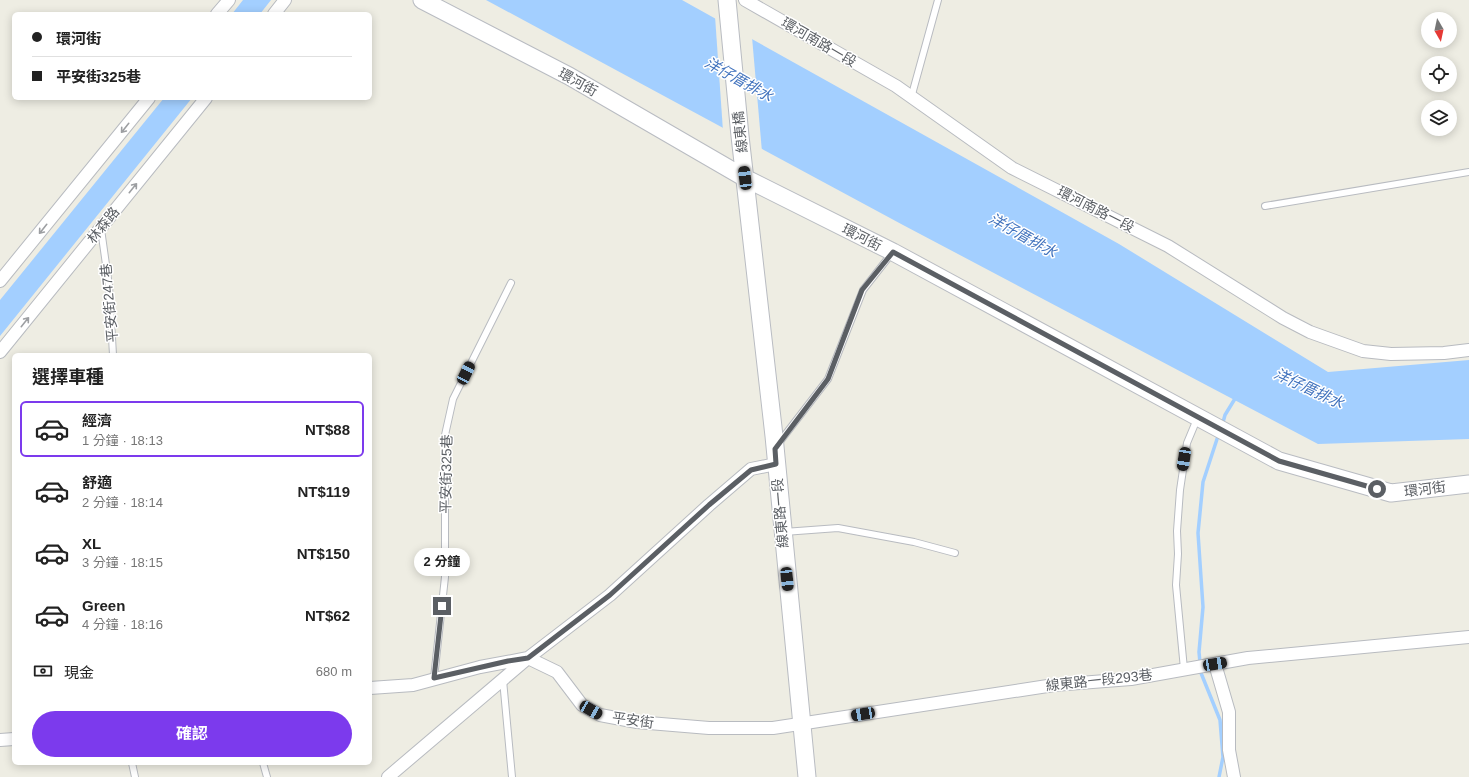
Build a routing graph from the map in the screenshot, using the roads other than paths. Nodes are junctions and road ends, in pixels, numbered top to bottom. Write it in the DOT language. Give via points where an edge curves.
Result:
graph roads {
  1 [pos="229,0"];
  2 [pos="285,0"];
  3 [pos="422,0"];
  4 [pos="745,0"];
  5 [pos="938,0"];
  6 [pos="728,7"];
  7 [pos="219,12"];
  8 [pos="276,12"];
  9 [pos="911,98"];
  10 [pos="147,100"];
  11 [pos="204,100"];
  12 [pos="1469,172"];
  13 [pos="745,178"];
  14 [pos="1265,206"];
  15 [pos="101,227"];
  16 [pos="893,252"];
  17 [pos="0,281"];
  18 [pos="511,283"];
  19 [pos="1469,350"];
  20 [pos="0,352"];
  21 [pos="113,353"];
  22 [pos="1198,417"];
  23 [pos="776,457"];
  24 [pos="1469,484"];
  25 [pos="782,533"];
  26 [pos="955,553"];
  27 [pos="1469,636"];
  28 [pos="528,658"];
  29 [pos="1209,664"];
  30 [pos="1184,669"];
  31 [pos="434,678"];
  32 [pos="503,680"];
  33 [pos="372,688"];
  34 [pos="802,724"];
  35 [pos="12,739"];
  36 [pos="0,740"];
  37 [pos="132,765"];
  38 [pos="264,765"];
  39 [pos="135,777"];
  40 [pos="267,777"];
  41 [pos="388,777"];
  42 [pos="512,777"];
  43 [pos="807,777"];
  44 [pos="1234,777"];
  1 -- 7 [label="street"];
  2 -- 8 [label="street"];
  3 -- 13 [label="street, 環河街" via="569,76"];
  4 -- 9 [label="street, 環河南路一段" via="896,86"];
  5 -- 9 [label="lane"];
  6 -- 13 [label="street, 線東橋"];
  9 -- 19 [label="street, 環河南路一段" via="1012,168 1168,246 1282,318 1310,332 1363,351 1444,354"];
  10 -- 17 [label="street, one-way"];
  15 -- 11 [label="street, 林森路, one-way"];
  12 -- 14 [label="lane"];
  13 -- 16 [label="street, 環河街"];
  13 -- 23 [label="street, 線東路一段"];
  20 -- 15 [label="street, 林森路, one-way"];
  15 -- 21 [label="lane, 平安街247巷" via="109,286"];
  16 -- 22 [label="street, 環河街"];
  16 -- 23 [label="lane" via="862,290 828,379"];
  18 -- 31 [label="lane, 平安街325巷" via="452,399 445,435 445,577"];
  22 -- 24 [label="street, 環河街" via="1279,461 1391,493"];
  22 -- 30 [label="lane" via="1187,443 1177,530 1176,585"];
  23 -- 25 [label="street, 線東路一段"];
  23 -- 28 [label="street" via="751,470 610,595"];
  25 -- 26 [label="lane" via="838,528 914,542"];
  25 -- 34 [label="street, 線東路一段"];
  27 -- 29 [label="street, 線東路一段293巷"];
  28 -- 31 [label="street"];
  28 -- 32 [label="street"];
  28 -- 34 [label="street, 平安街" via="557,672 582,705 600,715 637,722 709,728 774,728"];
  29 -- 30 [label="street, 線東路一段293巷"];
  29 -- 44 [label="street" via="1229,712 1229,750"];
  30 -- 34 [label="street, 線東路一段293巷" via="1131,679 1054,685"];
  31 -- 33 [label="street" via="413,685"];
  32 -- 41 [label="street"];
  32 -- 42 [label="lane"];
  34 -- 43 [label="street, 線東路一段"];
  35 -- 36 [label="street"];
  37 -- 39 [label="lane"];
  38 -- 40 [label="lane"];
}
